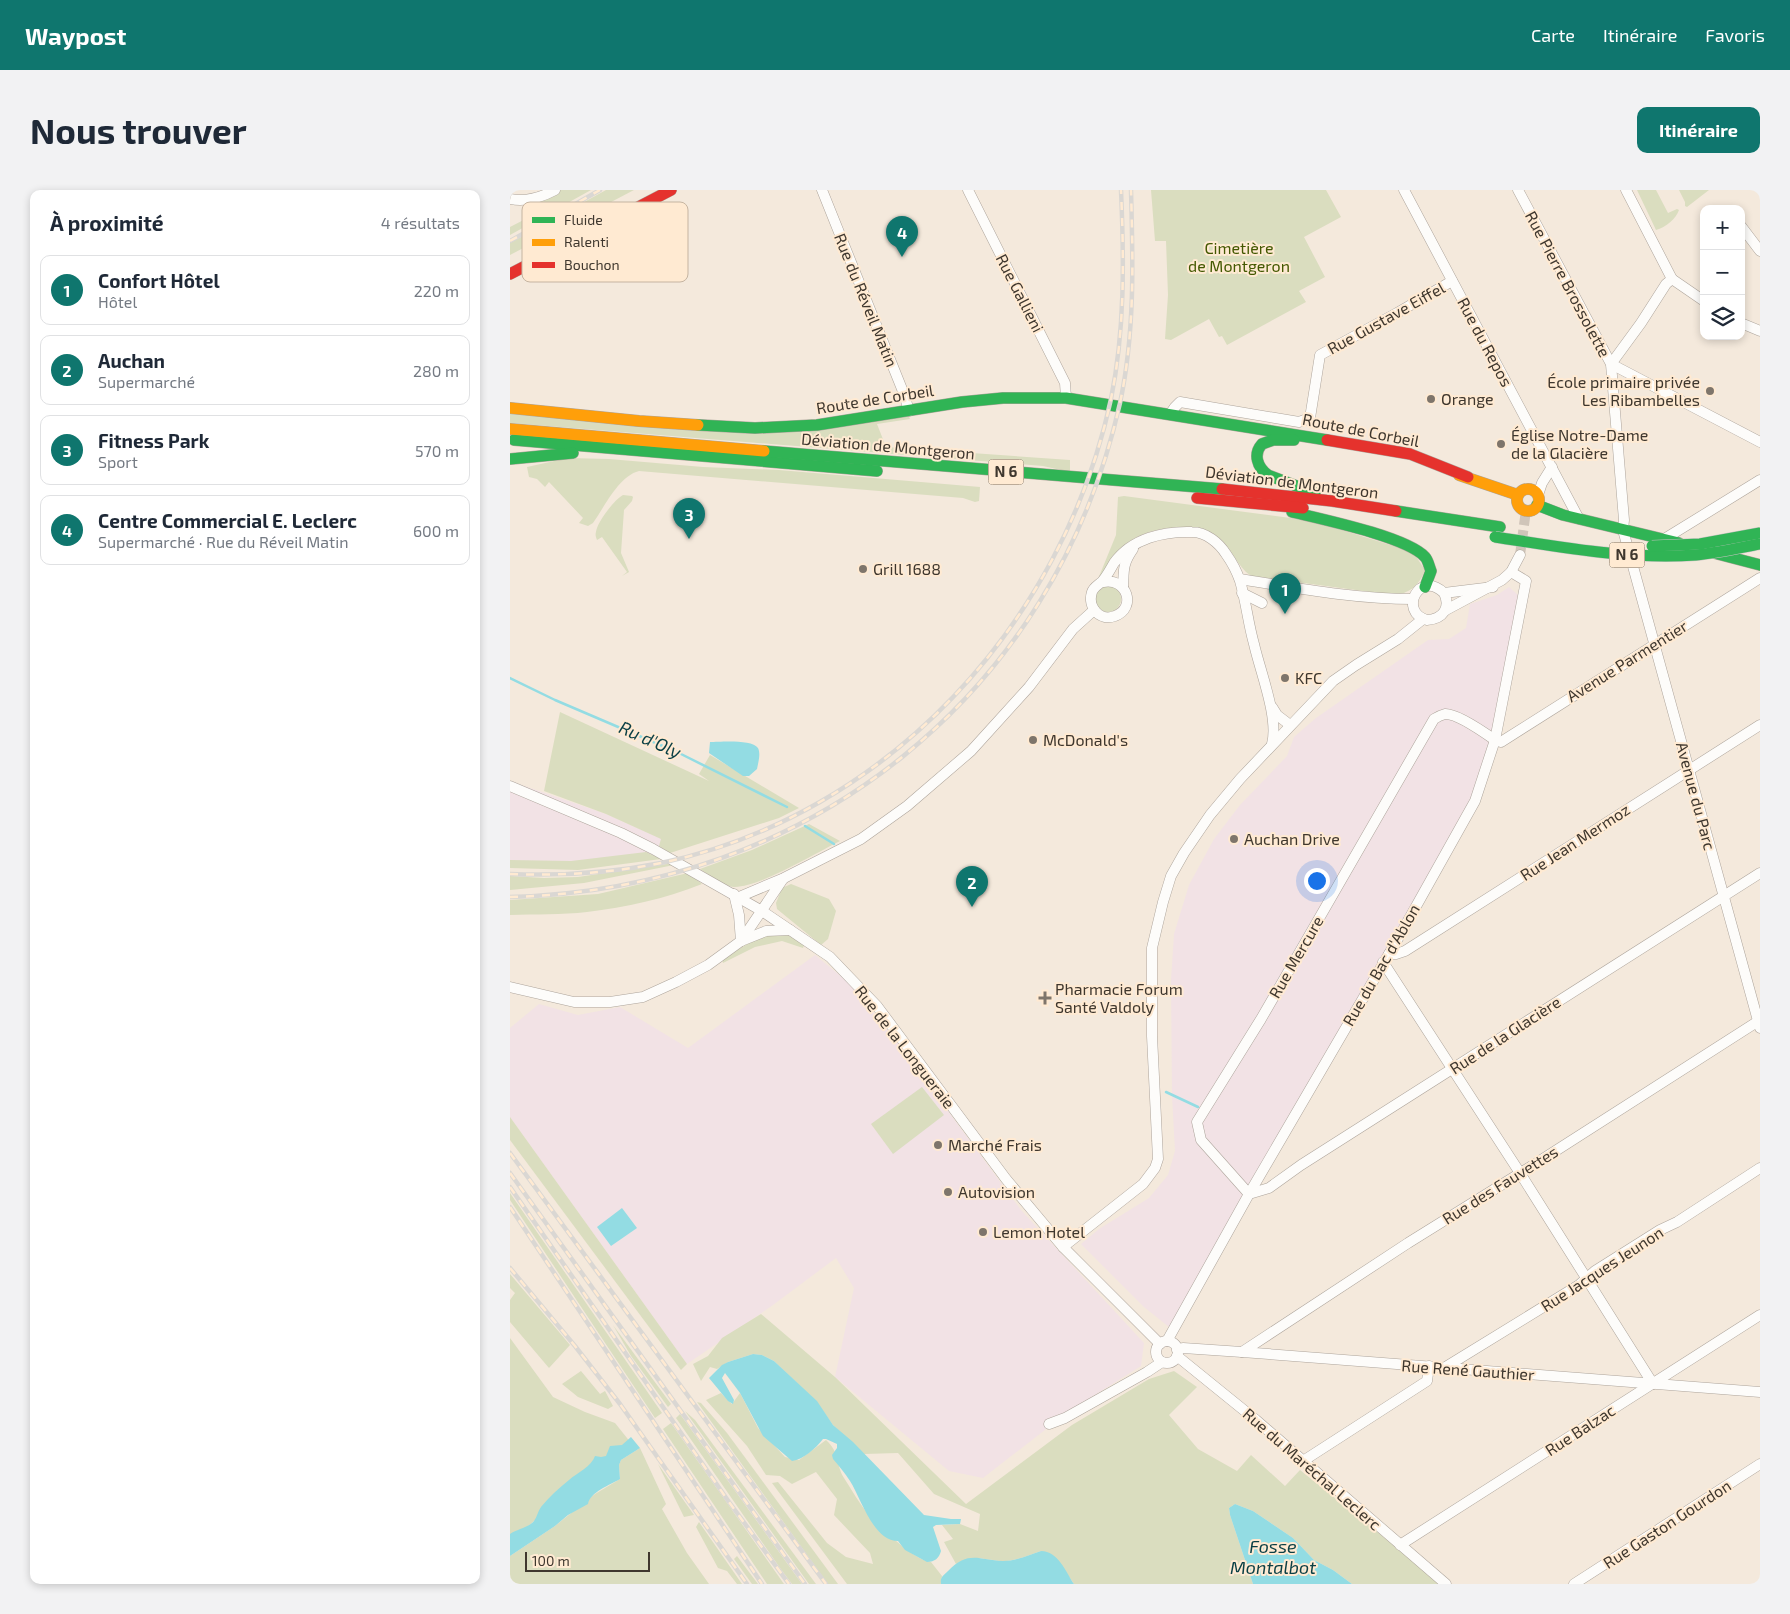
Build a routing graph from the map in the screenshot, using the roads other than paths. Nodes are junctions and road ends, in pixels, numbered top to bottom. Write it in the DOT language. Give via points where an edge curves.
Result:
graph roads {
  1 [pos="555,190"];
  2 [pos="656,190"];
  3 [pos="671,190"];
  4 [pos="822,190"];
  5 [pos="968,190"];
  6 [pos="1404,190"];
  7 [pos="1518,190"];
  8 [pos="1626,190"];
  9 [pos="510,198"];
  10 [pos="633,202"];
  11 [pos="648,202"];
  12 [pos="1745,231"];
  13 [pos="1760,251"];
  14 [pos="522,260"];
  15 [pos="510,266"];
  16 [pos="522,268"];
  17 [pos="510,274"];
  18 [pos="1672,279"];
  19 [pos="1452,281"];
  20 [pos="1700,298"];
  21 [pos="1745,325"];
  22 [pos="1760,331"];
  23 [pos="1611,364"];
  24 [pos="1066,398"];
  25 [pos="510,408"];
  26 [pos="909,410"];
  27 [pos="1170,414"];
  28 [pos="1244,427"];
  29 [pos="510,429"];
  30 [pos="510,440"];
  31 [pos="1294,440"];
  32 [pos="1760,442"];
  33 [pos="620,449"];
  34 [pos="510,459"];
  35 [pos="1552,467"];
  36 [pos="1468,477"];
  37 [pos="1760,480"];
  38 [pos="1518,495"];
  39 [pos="1538,500"];
  40 [pos="1332,501"];
  41 [pos="1282,506"];
  42 [pos="1579,519"];
  43 [pos="1623,530"];
  44 [pos="1498,532"];
  45 [pos="1760,533"];
  46 [pos="1664,539"];
  47 [pos="1138,542"];
  48 [pos="1760,544"];
  49 [pos="1520,555"];
  50 [pos="1633,564"];
  51 [pos="1760,565"];
  52 [pos="1511,572"];
  53 [pos="1760,578"];
  54 [pos="1240,579"];
  55 [pos="1103,582"];
  56 [pos="1425,587"];
  57 [pos="1493,587"];
  58 [pos="1123,588"];
  59 [pos="1242,593"];
  60 [pos="1444,593"];
  61 [pos="1413,599"];
  62 [pos="1262,603"];
  63 [pos="1094,610"];
  64 [pos="1446,610"];
  65 [pos="1423,619"];
  66 [pos="1654,644"];
  67 [pos="1270,703"];
  68 [pos="1290,725"];
  69 [pos="1760,725"];
  70 [pos="1495,740"];
  71 [pos="1272,745"];
  72 [pos="1689,770"];
  73 [pos="510,786"];
  74 [pos="1760,872"];
  75 [pos="784,878"];
  76 [pos="736,896"];
  77 [pos="1723,896"];
  78 [pos="762,910"];
  79 [pos="790,930"];
  80 [pos="741,941"];
  81 [pos="1386,958"];
  82 [pos="510,987"];
  83 [pos="1759,1023"];
  84 [pos="1452,1069"];
  85 [pos="1760,1168"];
  86 [pos="1261,1173"];
  87 [pos="1520,1174"];
  88 [pos="1279,1181"];
  89 [pos="1249,1194"];
  90 [pos="1063,1247"];
  91 [pos="1585,1278"];
  92 [pos="1760,1315"];
  93 [pos="1163,1342"];
  94 [pos="1242,1352"];
  95 [pos="1177,1353"];
  96 [pos="1162,1362"];
  97 [pos="1429,1366"];
  98 [pos="1444,1368"];
  99 [pos="1653,1384"];
  100 [pos="1760,1392"];
  101 [pos="1049,1424"];
  102 [pos="1303,1461"];
  103 [pos="1760,1464"];
  104 [pos="1400,1545"];
  105 [pos="1446,1584"];
  106 [pos="1574,1584"];
  1 -- 9 [label="street" via="532,199"];
  2 -- 10 [label="main road"];
  3 -- 11 [label="main road"];
  4 -- 26 [label="street, Rue du Réveil Matin"];
  5 -- 24 [label="street, Rue Gallieni" via="1065,383"];
  6 -- 19 [label="street, Rue du Repos"];
  7 -- 23 [label="street, Rue Pierre Brossolette"];
  8 -- 18 [label="street"];
  12 -- 13 [label="street"];
  14 -- 15 [label="main road"];
  16 -- 17 [label="main road"];
  18 -- 20 [label="street"];
  18 -- 23 [label="street"];
  19 -- 27 [label="street, Rue Gustave Eiffel" via="1320,355 1310,418 1299,422 1180,402"];
  19 -- 35 [label="street, Rue du Repos"];
  21 -- 22 [label="street"];
  23 -- 32 [label="street"];
  23 -- 43 [label="street, Rue Pierre Brossolette"];
  24 -- 26 [label="main road, Route de Corbeil" via="1015,397"];
  24 -- 27 [label="main road, Route de Corbeil"];
  25 -- 26 [label="main road, Route de Corbeil" via="747,428 809,425"];
  27 -- 28 [label="main road, Route de Corbeil"];
  28 -- 31 [label="main road, Route de Corbeil"];
  28 -- 36 [label="main road, Route de Corbeil" via="1410,454"];
  29 -- 40 [label="main road, Déviation de Montgeron / N 6"];
  30 -- 33 [label="main road, Déviation de Montgeron / N 6"];
  31 -- 36 [label="main road, Route de Corbeil" via="1408,460"];
  31 -- 40 [label="main road" via="1264,442 1259,446 1257,460 1260,468 1267,475"];
  33 -- 34 [label="main road"];
  33 -- 41 [label="main road, Déviation de Montgeron / N 6"];
  35 -- 39 [label="street" via="1542,483"];
  35 -- 42 [label="street, Rue du Repos"];
  36 -- 38 [label="main road, Route de Corbeil"];
  37 -- 46 [label="street"];
  38 -- 39 [label="main road" via="1529,489"];
  38 -- 39 [label="main road" via="1517,502 1523,509 1532,510"];
  39 -- 42 [label="main road"];
  40 -- 44 [label="main road, Déviation de Montgeron / N 6"];
  41 -- 44 [label="main road, Déviation de Montgeron / N 6"];
  41 -- 56 [label="main road" via="1294,513 1377,534 1419,552 1426,558 1431,571"];
  42 -- 43 [label="main road"];
  43 -- 46 [label="main road"];
  43 -- 50 [label="street, Avenue du Parc"];
  44 -- 45 [label="main road, N 6, bridge" via="1656,546 1700,544"];
  44 -- 48 [label="main road, N 6, bridge" via="1610,554 1698,554"];
  46 -- 50 [label="street"];
  46 -- 51 [label="main road"];
  47 -- 54 [label="street" via="1149,537 1194,531 1213,539 1226,553"];
  47 -- 55 [label="street" via="1114,562"];
  47 -- 58 [label="street" via="1126,559"];
  49 -- 52 [label="street"];
  50 -- 66 [label="street, Avenue du Parc"];
  52 -- 57 [label="street"];
  52 -- 70 [label="street, Rue du Bac d'Ablon" via="1526,581"];
  53 -- 66 [label="street, Avenue Parmentier"];
  54 -- 59 [label="street"];
  54 -- 61 [label="street" via="1356,596"];
  55 -- 58 [label="street" via="1114,582"];
  55 -- 63 [label="street" via="1091,594"];
  56 -- 60 [label="street" via="1437,588"];
  56 -- 61 [label="street"];
  57 -- 60 [label="street"];
  57 -- 64 [label="street"];
  58 -- 63 [label="street" via="1127,598 1120,613 1105,617"];
  59 -- 62 [label="street"];
  59 -- 67 [label="street"];
  60 -- 64 [label="street" via="1448,604"];
  61 -- 65 [label="street" via="1414,609"];
  63 -- 75 [label="street" via="1073,629 1029,687 972,750 907,806 861,839"];
  64 -- 65 [label="street" via="1432,620"];
  65 -- 68 [label="street" via="1333,681"];
  66 -- 70 [label="street, Avenue Parmentier" via="1501,742"];
  66 -- 72 [label="street, Avenue du Parc"];
  67 -- 68 [label="street" via="1277,715"];
  67 -- 71 [label="street" via="1275,730"];
  68 -- 71 [label="street"];
  69 -- 72 [label="street, Rue Jean Mermoz"];
  70 -- 81 [label="street, Rue du Bac d'Ablon" via="1475,801"];
  70 -- 89 [label="street, Rue Mercure" via="1453,716 1444,714 1434,719 1261,1019 1197,1122 1201,1140"];
  71 -- 90 [label="street" via="1210,815 1171,876 1163,902 1152,948 1152,1036 1158,1159 1155,1168 1142,1184"];
  72 -- 77 [label="street, Avenue du Parc"];
  72 -- 81 [label="street, Rue Jean Mermoz" via="1405,951"];
  73 -- 76 [label="street, Rue de la Longueraie" via="621,833"];
  74 -- 77 [label="street, Rue de la Glacière"];
  75 -- 76 [label="street"];
  75 -- 78 [label="street"];
  76 -- 78 [label="street, Rue de la Longueraie"];
  76 -- 80 [label="street"];
  77 -- 83 [label="street, Avenue du Parc"];
  77 -- 84 [label="street, Rue de la Glacière"];
  78 -- 79 [label="street, Rue de la Longueraie"];
  78 -- 80 [label="street"];
  79 -- 80 [label="street" via="766,931"];
  79 -- 90 [label="street, Rue de la Longueraie" via="830,957 877,1006 1006,1179"];
  80 -- 82 [label="street" via="708,965 643,997 610,1002 574,1002"];
  81 -- 84 [label="street"];
  81 -- 86 [label="street, Rue du Bac d'Ablon"];
  83 -- 87 [label="street, Rue des Fauvettes"];
  84 -- 87 [label="street"];
  84 -- 88 [label="street, Rue de la Glacière"];
  85 -- 91 [label="street, Rue Jacques Jeunon"];
  86 -- 88 [label="street"];
  86 -- 89 [label="street, Rue du Bac d'Ablon"];
  87 -- 91 [label="street"];
  87 -- 94 [label="street, Rue des Fauvettes"];
  88 -- 89 [label="street, Rue de la Glacière"];
  89 -- 93 [label="street, Rue du Bac d'Ablon"];
  90 -- 93 [label="street, Rue de la Longueraie"];
  91 -- 98 [label="street, Rue Jacques Jeunon" via="1579,1285"];
  91 -- 99 [label="street"];
  92 -- 99 [label="street, Rue Balzac"];
  93 -- 95 [label="street" via="1174,1344"];
  93 -- 96 [label="street" via="1156,1353"];
  94 -- 95 [label="street, Rue René Gauthier" via="1183,1348"];
  94 -- 97 [label="street, Rue René Gauthier"];
  95 -- 96 [label="street" via="1172,1362"];
  95 -- 102 [label="street, Rue du Maréchal Leclerc"];
  96 -- 101 [label="street"];
  97 -- 98 [label="street, Rue René Gauthier"];
  97 -- 102 [label="street" via="1427,1381"];
  98 -- 99 [label="street, Rue René Gauthier"];
  99 -- 100 [label="street, Rue René Gauthier"];
  99 -- 104 [label="street, Rue Balzac"];
  102 -- 104 [label="street, Rue du Maréchal Leclerc"];
  103 -- 106 [label="street, Rue Gaston Gourdon"];
  104 -- 105 [label="street, Rue du Maréchal Leclerc"];
}
